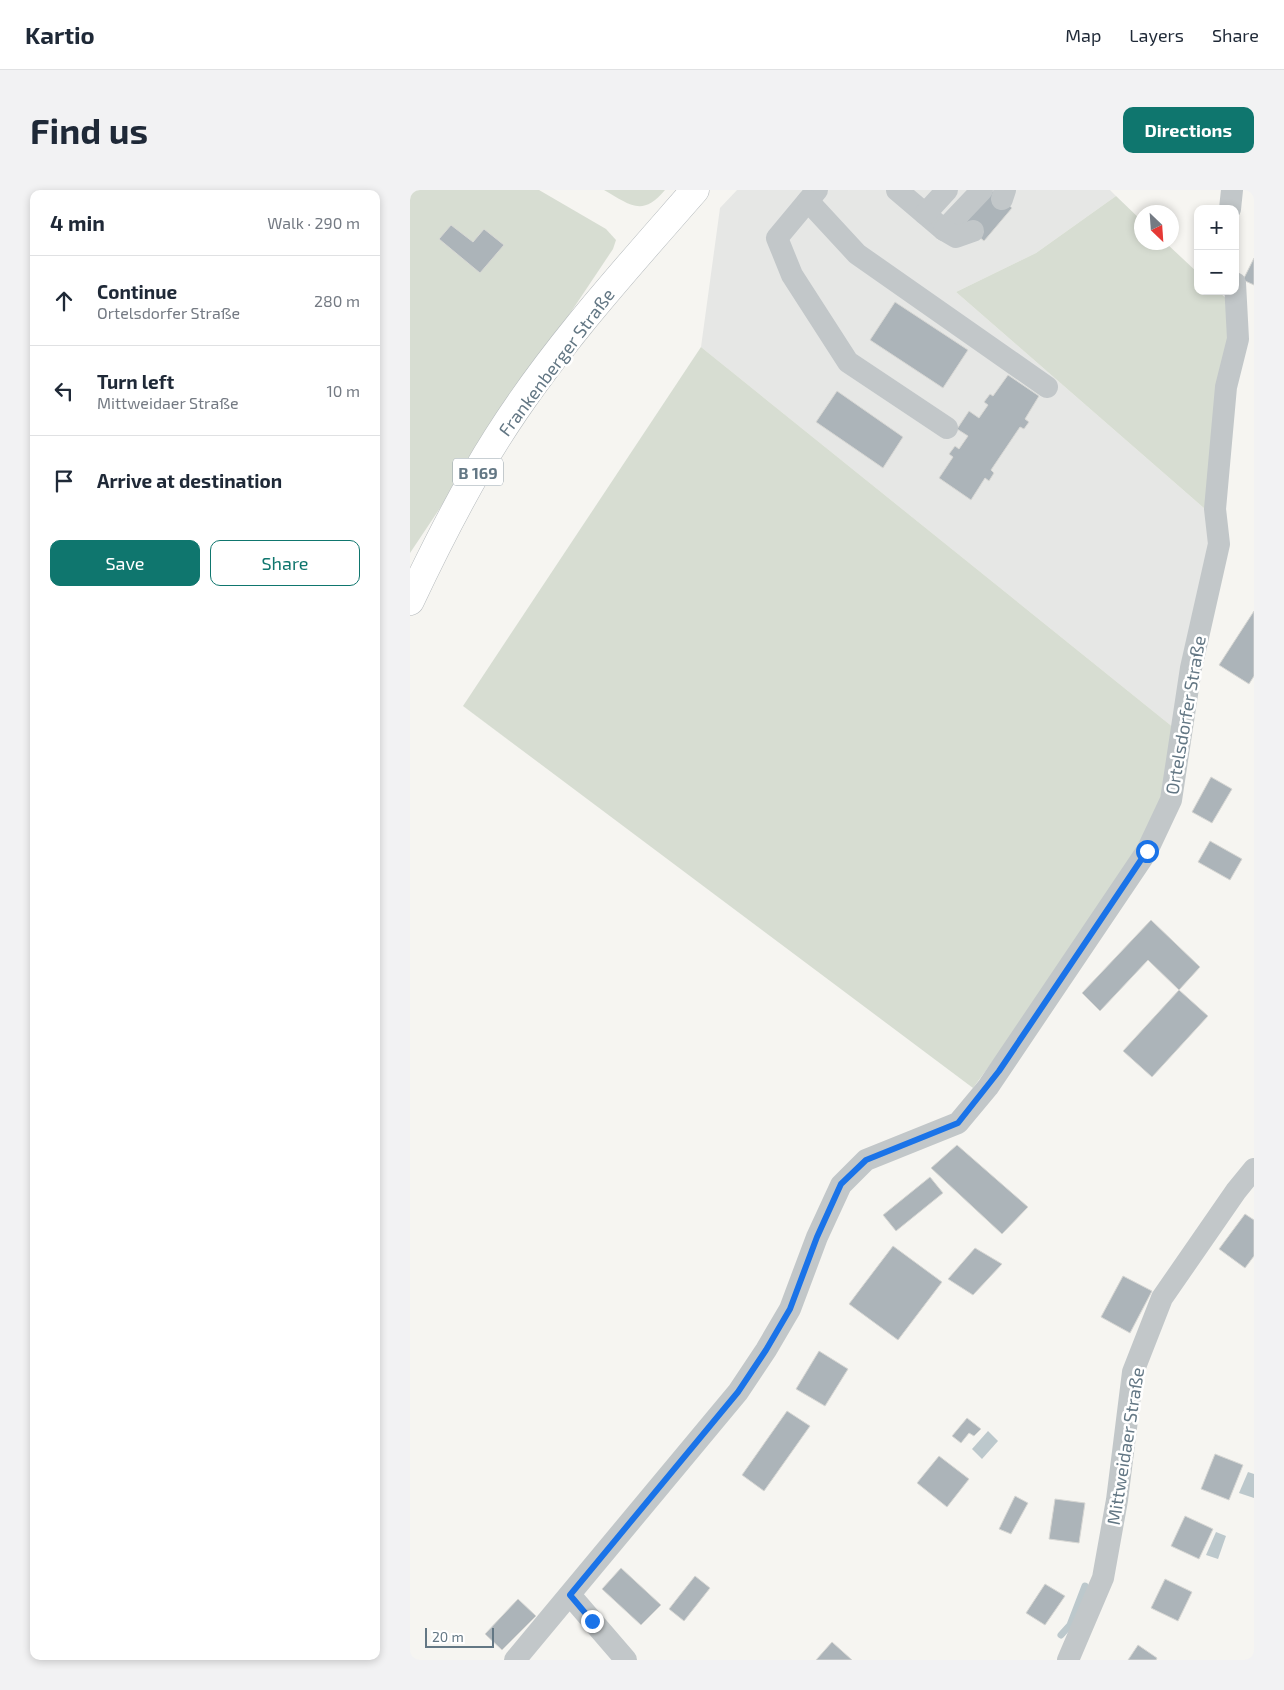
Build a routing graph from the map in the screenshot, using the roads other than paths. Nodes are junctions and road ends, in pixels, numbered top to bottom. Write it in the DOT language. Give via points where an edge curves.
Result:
graph roads {
  1 [pos="695,190"];
  2 [pos="947,190"];
  3 [pos="982,190"];
  4 [pos="1232,190"];
  5 [pos="905,193"];
  6 [pos="813,196"];
  7 [pos="1230,205"];
  8 [pos="925,214"];
  9 [pos="944,230"];
  10 [pos="973,231"];
  11 [pos="1236,295"];
  12 [pos="1047,388"];
  13 [pos="947,428"];
  14 [pos="410,601"];
  15 [pos="1254,1168"];
  16 [pos="570,1595"];
  17 [pos="515,1660"];
  18 [pos="626,1660"];
  19 [pos="1068,1660"];
  1 -- 14 [label="main road, Frankenberger Straße / B 169" via="560,350 497,438"];
  2 -- 8 [label="street"];
  3 -- 9 [label="street"];
  4 -- 7 [label="street"];
  5 -- 8 [label="street"];
  6 -- 12 [label="street" via="857,254"];
  6 -- 13 [label="street" via="777,238 792,275 848,362"];
  8 -- 9 [label="street"];
  9 -- 10 [label="street" via="956,237"];
  11 -- 16 [label="street, Ortelsdorfer Straße" via="1238,339 1226,387 1215,510 1219,544 1191,668 1171,800 1147,851 999,1071 958,1123 866,1160 841,1184 790,1309 766,1350 738,1392"];
  15 -- 19 [label="street, Mittweidaer Straße" via="1162,1298 1133,1372 1117,1500 1103,1578"];
  16 -- 17 [label="street, Ortelsdorfer Straße"];
  16 -- 18 [label="street"];
}
